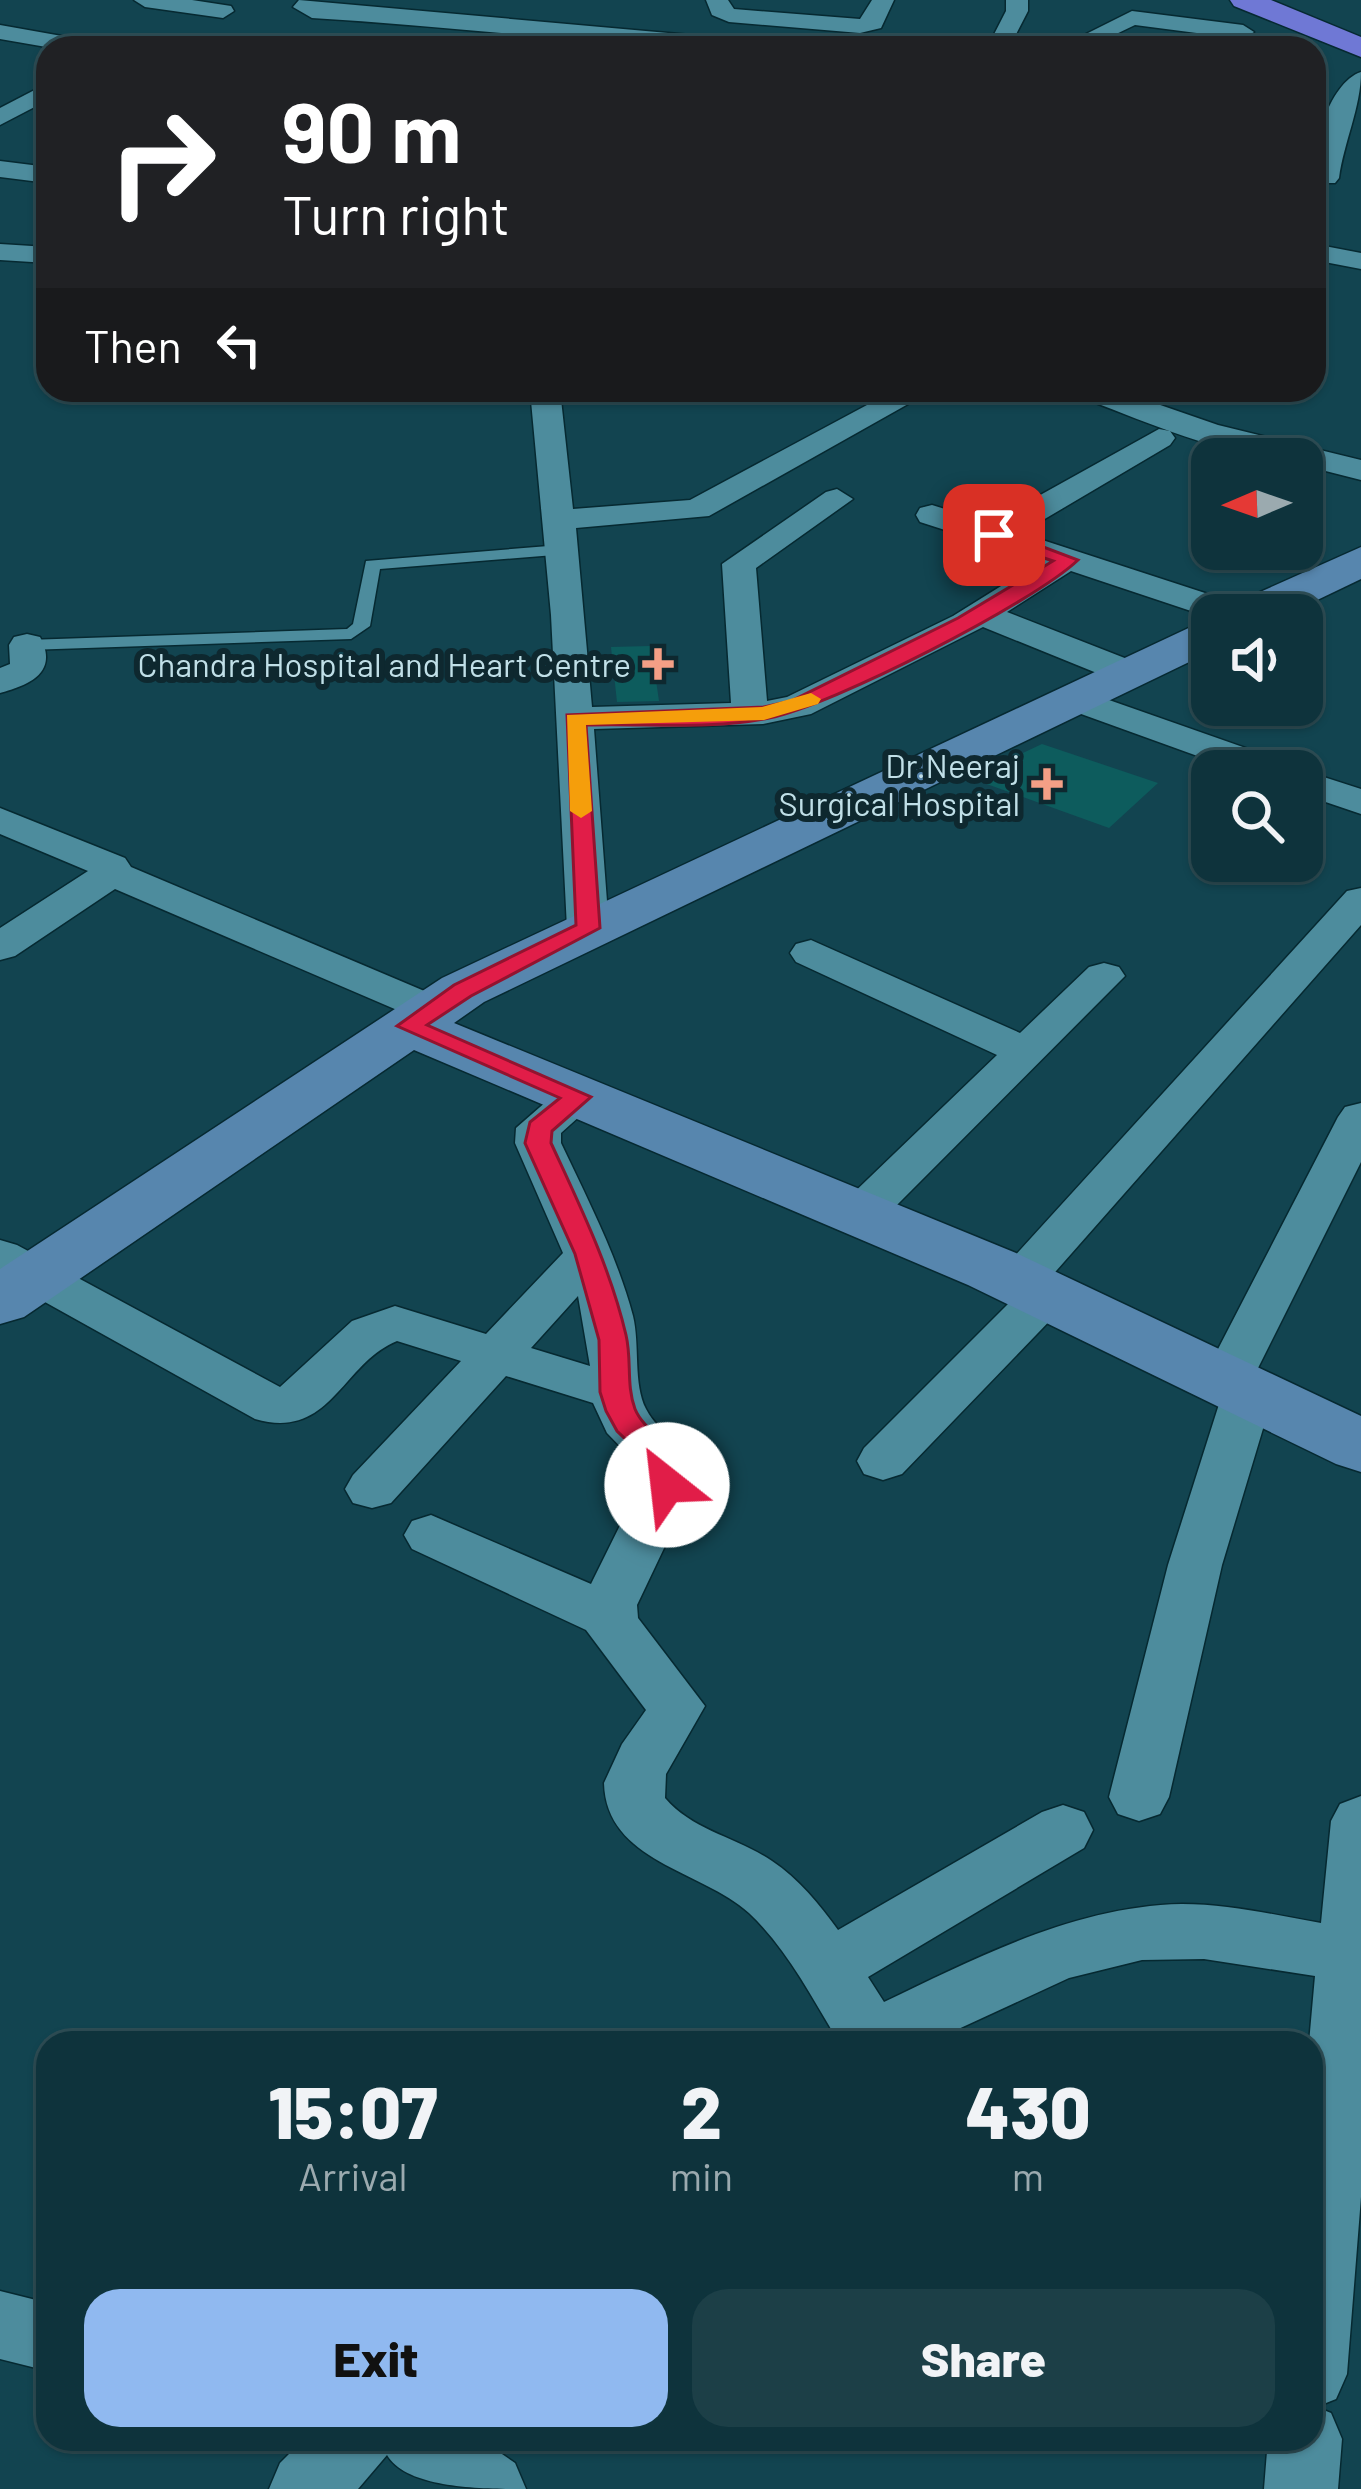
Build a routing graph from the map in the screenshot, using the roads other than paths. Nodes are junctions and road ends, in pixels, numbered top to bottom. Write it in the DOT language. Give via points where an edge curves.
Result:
graph roads {
  1 [pos="311,0"];
  2 [pos="717,0"];
  3 [pos="883,0"];
  4 [pos="1017,0"];
  5 [pos="1245,0"];
  6 [pos="159,1"];
  7 [pos="223,10"];
  8 [pos="1286,17"];
  9 [pos="509,24"];
  10 [pos="860,26"];
  11 [pos="0,32"];
  12 [pos="1243,32"];
  13 [pos="683,36"];
  14 [pos="853,36"];
  15 [pos="1004,36"];
  16 [pos="1094,36"];
  17 [pos="1238,36"];
  18 [pos="36,38"];
  19 [pos="1361,48"];
  20 [pos="1361,79"];
  21 [pos="36,97"];
  22 [pos="1,117"];
  23 [pos="1326,135"];
  24 [pos="0,169"];
  25 [pos="36,174"];
  26 [pos="0,252"];
  27 [pos="36,254"];
  28 [pos="1326,254"];
  29 [pos="1361,261"];
  30 [pos="546,402"];
  31 [pos="896,402"];
  32 [pos="1111,402"];
  33 [pos="1171,402"];
  34 [pos="1154,425"];
  35 [pos="1361,470"];
  36 [pos="837,499"];
  37 [pos="932,515"];
  38 [pos="560,535"];
  39 [pos="994,535"];
  40 [pos="1068,560"];
  41 [pos="1361,561"];
  42 [pos="1292,594"];
  43 [pos="1191,600"];
  44 [pos="980,613"];
  45 [pos="1191,642"];
  46 [pos="27,646"];
  47 [pos="1127,672"];
  48 [pos="0,682"];
  49 [pos="1072,698"];
  50 [pos="751,713"];
  51 [pos="575,719"];
  52 [pos="1217,750"];
  53 [pos="1323,788"];
  54 [pos="1361,802"];
  55 [pos="0,820"];
  56 [pos="112,873"];
  57 [pos="1361,900"];
  58 [pos="588,928"];
  59 [pos="0,947"];
  60 [pos="811,952"];
  61 [pos="1104,976"];
  62 [pos="421,1018"];
  63 [pos="1025,1052"];
  64 [pos="579,1097"];
  65 [pos="1361,1117"];
  66 [pos="860,1214"];
  67 [pos="589,1254"];
  68 [pos="13,1277"];
  69 [pos="1032,1288"];
  70 [pos="496,1353"];
  71 [pos="1237,1387"];
  72 [pos="615,1392"];
  73 [pos="1361,1446"];
  74 [pos="883,1461"];
  75 [pos="373,1489"];
  76 [pos="431,1535"];
  77 [pos="609,1616"];
  78 [pos="1138,1797"];
  79 [pos="1361,1821"];
  80 [pos="1063,1830"];
  81 [pos="1349,1955"];
  82 [pos="826,1969"];
  83 [pos="861,2031"];
  84 [pos="889,2031"];
  85 [pos="1348,2112"];
  86 [pos="1323,2289"];
  87 [pos="0,2325"];
  88 [pos="36,2334"];
  89 [pos="345,2451"];
  90 [pos="434,2451"];
  91 [pos="1304,2451"];
  92 [pos="306,2489"];
  93 [pos="489,2489"];
  94 [pos="1300,2489"];
  1 -- 9 [label="street" via="304,7 312,11"];
  2 -- 10 [label="street" via="729,15"];
  3 -- 10 [label="street" via="873,23"];
  4 -- 15 [label="street"];
  5 -- 8 [label="highway"];
  6 -- 7 [label="street"];
  8 -- 12 [label="street"];
  8 -- 19 [label="highway"];
  9 -- 13 [label="street"];
  10 -- 14 [label="street"];
  11 -- 18 [label="street"];
  12 -- 16 [label="street" via="1132,18"];
  12 -- 17 [label="street"];
  20 -- 23 [label="street"];
  21 -- 22 [label="street"];
  24 -- 25 [label="street"];
  26 -- 27 [label="street"];
  28 -- 29 [label="street"];
  30 -- 38 [label="street"];
  31 -- 38 [label="street" via="698,509"];
  32 -- 34 [label="street"];
  33 -- 34 [label="street"];
  34 -- 35 [label="street"];
  34 -- 39 [label="street"];
  36 -- 50 [label="street" via="736,572"];
  37 -- 39 [label="street"];
  38 -- 46 [label="lane" via="372,565 362,626 351,634"];
  38 -- 51 [label="street"];
  39 -- 40 [label="street"];
  40 -- 43 [label="street"];
  40 -- 44 [label="street"];
  41 -- 42 [label="main road"];
  44 -- 47 [label="street"];
  44 -- 50 [label="street" via="798,706"];
  45 -- 47 [label="main road"];
  46 -- 48 [label="street" via="28,669"];
  47 -- 49 [label="main road"];
  49 -- 52 [label="street"];
  49 -- 58 [label="main road"];
  50 -- 51 [label="street"];
  51 -- 58 [label="street"];
  53 -- 54 [label="street"];
  55 -- 56 [label="street"];
  56 -- 59 [label="street"];
  56 -- 62 [label="street"];
  57 -- 69 [label="street"];
  58 -- 62 [label="main road"];
  60 -- 63 [label="street"];
  61 -- 63 [label="street"];
  62 -- 64 [label="main road"];
  62 -- 68 [label="main road"];
  63 -- 66 [label="street"];
  64 -- 66 [label="main road"];
  64 -- 67 [label="street" via="536,1134"];
  65 -- 71 [label="street"];
  66 -- 69 [label="main road"];
  67 -- 70 [label="street"];
  67 -- 72 [label="street" via="614,1340"];
  68 -- 70 [label="street" via="273,1406 301,1398 384,1325 413,1326"];
  69 -- 71 [label="main road"];
  69 -- 74 [label="street"];
  70 -- 72 [label="street"];
  70 -- 75 [label="street"];
  71 -- 73 [label="main road"];
  71 -- 78 [label="street"];
  72 -- 77 [label="street" via="627,1424 669,1468"];
  76 -- 77 [label="street"];
  77 -- 82 [label="street" via="676,1706 634,1776 647,1820 751,1879 790,1913"];
  79 -- 81 [label="street"];
  80 -- 82 [label="street"];
  81 -- 84 [label="street" via="1182,1931 1127,1936 1051,1957"];
  81 -- 85 [label="street"];
  82 -- 83 [label="street"];
  85 -- 86 [label="street"];
  87 -- 88 [label="street"];
  89 -- 92 [label="street"];
  90 -- 93 [label="street"];
  91 -- 94 [label="street"];
}
